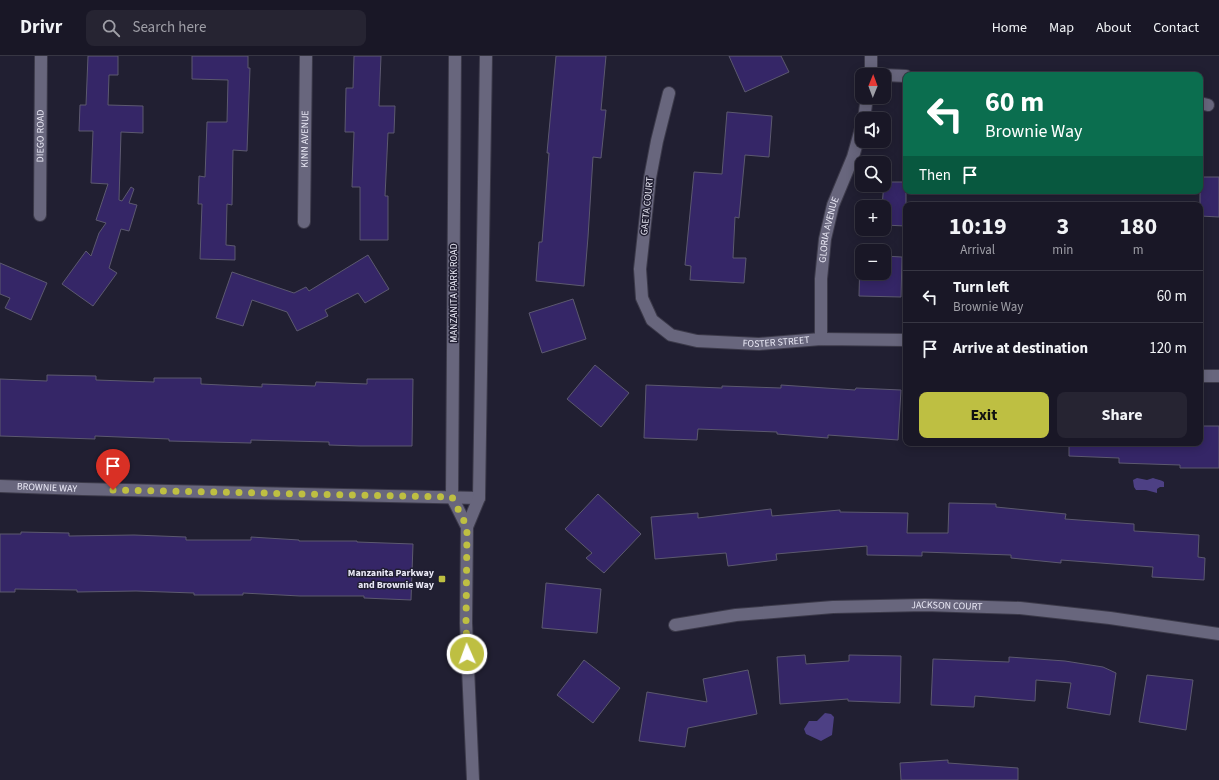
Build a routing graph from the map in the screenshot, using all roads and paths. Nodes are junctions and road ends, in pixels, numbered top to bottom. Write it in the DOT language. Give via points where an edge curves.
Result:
graph roads {
  1 [pos="41,56"];
  2 [pos="306,56"];
  3 [pos="455,56"];
  4 [pos="486,56"];
  5 [pos="871,56"];
  6 [pos="871,68"];
  7 [pos="891,75"];
  8 [pos="903,76"];
  9 [pos="669,93"];
  10 [pos="856,148"];
  11 [pos="40,215"];
  12 [pos="304,222"];
  13 [pos="652,320"];
  14 [pos="821,339"];
  15 [pos="903,340"];
  16 [pos="1203,376"];
  17 [pos="1219,376"];
  18 [pos="0,486"];
  19 [pos="452,497"];
  20 [pos="479,498"];
  21 [pos="467,527"];
  22 [pos="675,625"];
  23 [pos="1219,634"];
  24 [pos="472,780"];
  1 -- 11 [label="street, DIEGO ROAD"];
  2 -- 12 [label="street, KINN AVENUE"];
  3 -- 19 [label="street, MANZANITA PARK ROAD"];
  4 -- 20 [label="street, MANZANITA PARK ROAD"];
  5 -- 6 [label="street"];
  7 -- 8 [label="street"];
  9 -- 13 [label="street, GAETA COURT" via="650,178 640,269 642,298"];
  10 -- 14 [label="street, GLORIA AVENUE" via="833,205 825,239 821,279"];
  13 -- 14 [label="street, FOSTER STREET" via="671,335 697,342 759,344"];
  14 -- 15 [label="street, FOSTER STREET"];
  16 -- 17 [label="street"];
  18 -- 19 [label="street, BROWNIE WAY"];
  19 -- 20 [label="street, BROWNIE WAY"];
  19 -- 21 [label="street, MANZANITA PARK ROAD"];
  20 -- 21 [label="street, MANZANITA PARK ROAD"];
  21 -- 24 [label="street, MANZANITA PARK ROAD" via="466,623"];
  22 -- 23 [label="street, JACKSON COURT" via="736,615 833,607 925,605 1020,608"];
}
